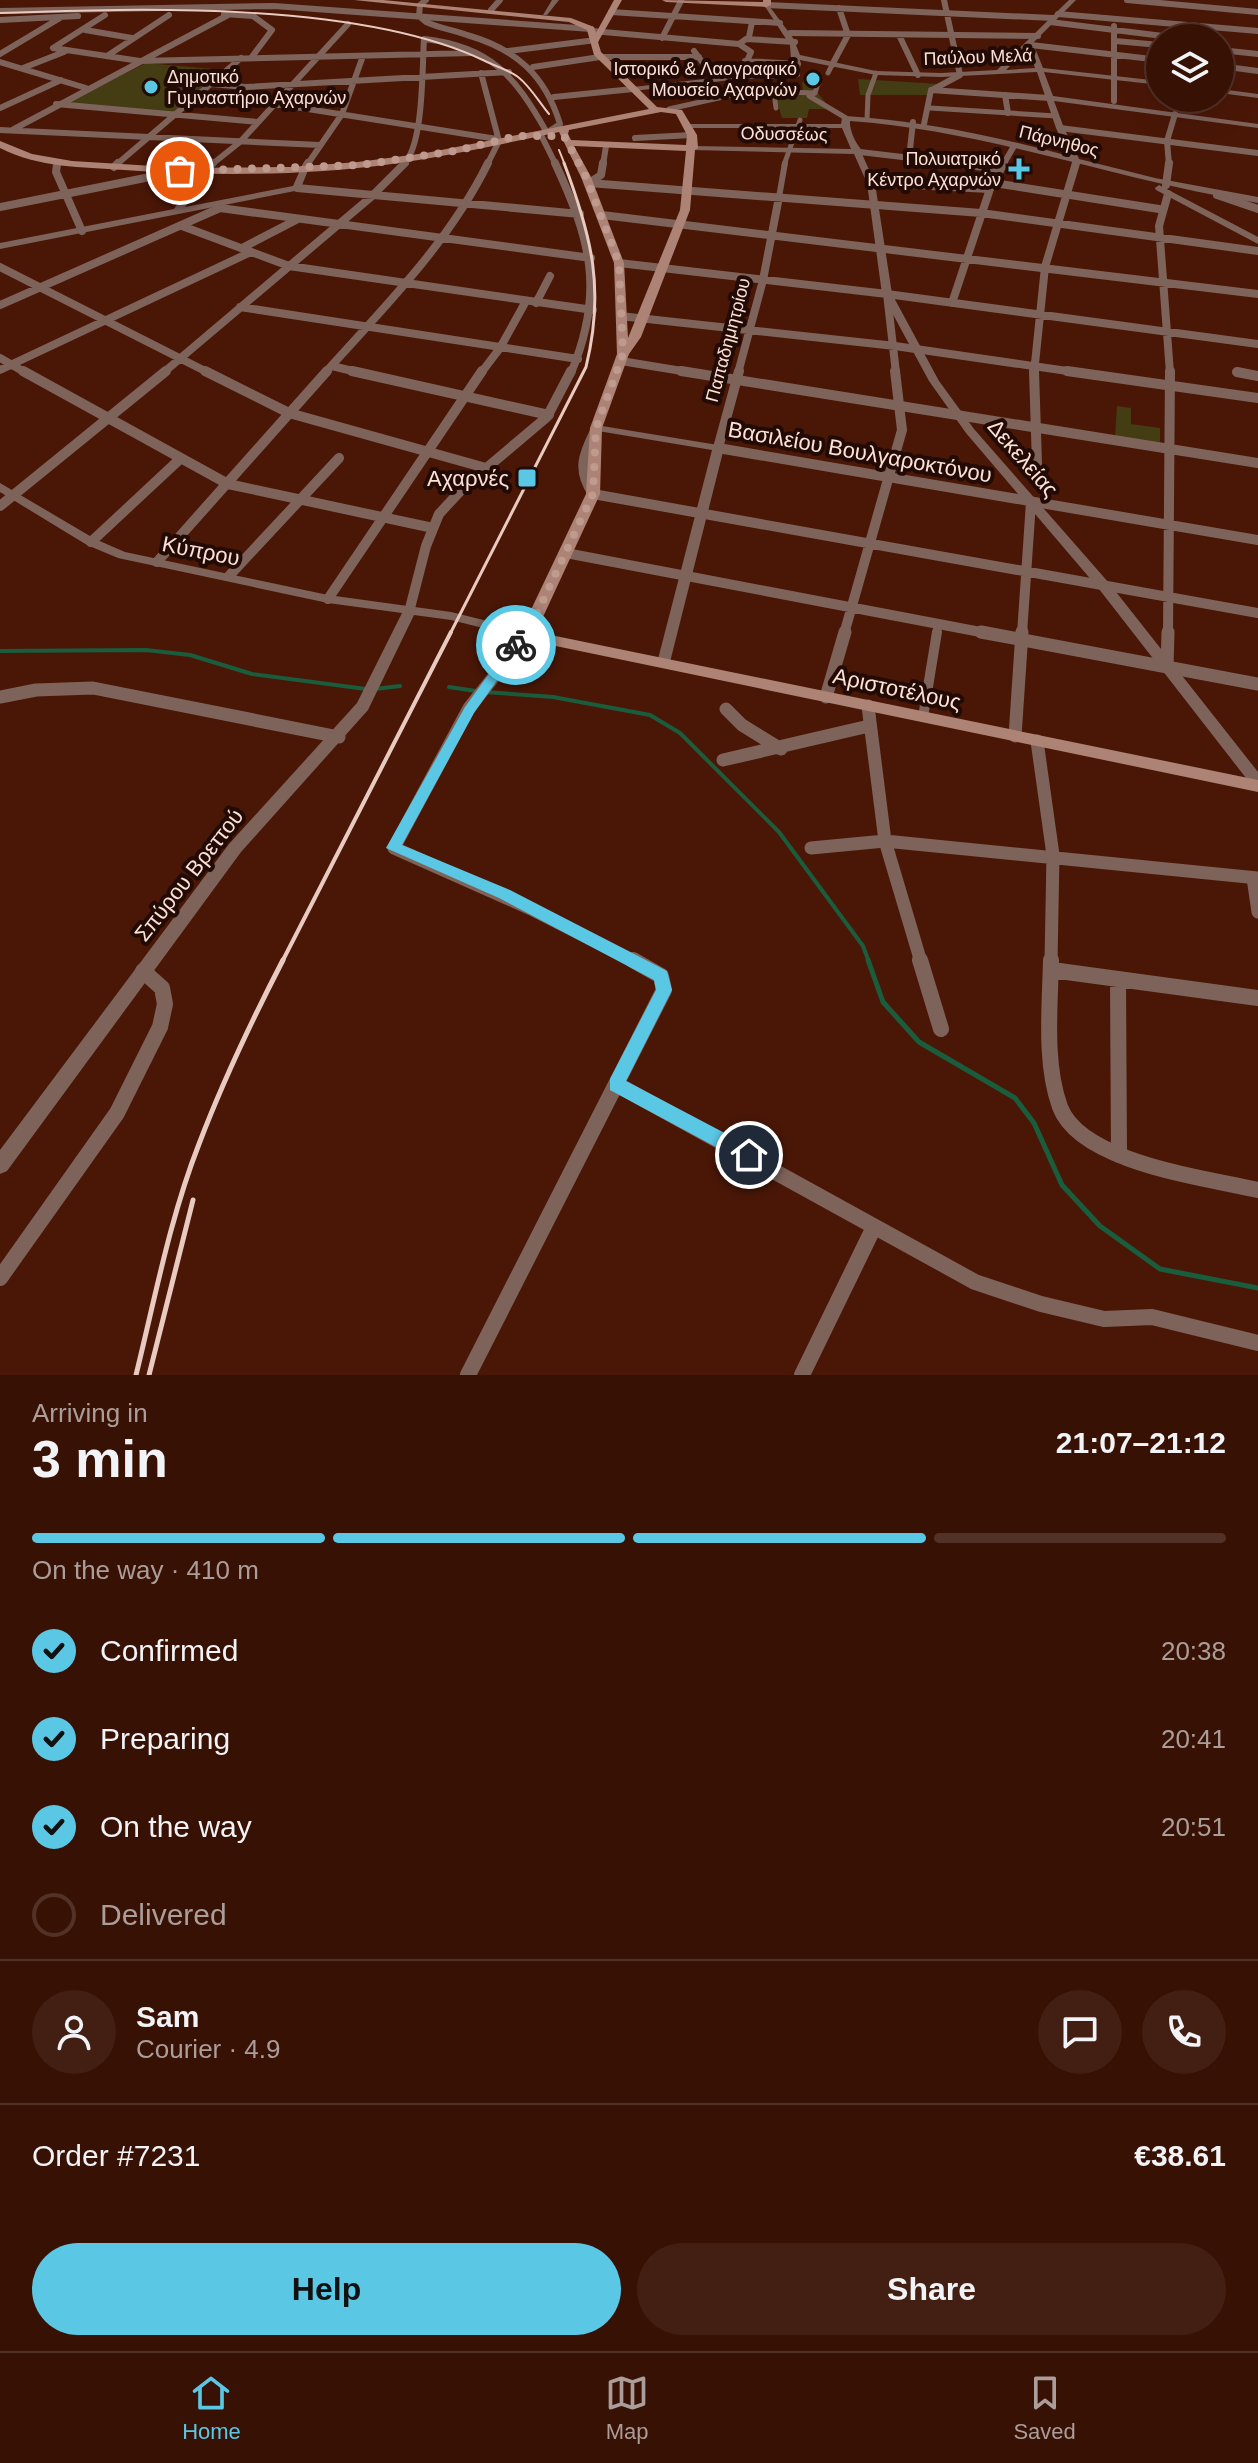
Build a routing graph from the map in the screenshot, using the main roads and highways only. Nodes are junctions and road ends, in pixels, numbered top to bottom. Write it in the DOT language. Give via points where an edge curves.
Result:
graph roads {
  1 [pos="358,0"];
  2 [pos="618,0"];
  3 [pos="666,0"];
  4 [pos="681,1"];
  5 [pos="701,1"];
  6 [pos="423,2"];
  7 [pos="767,2"];
  8 [pos="595,30"];
  9 [pos="655,110"];
  10 [pos="566,136"];
  11 [pos="0,144"];
  12 [pos="693,148"];
  13 [pos="622,358"];
  14 [pos="1258,784"];
  1 -- 6 [label="main road"];
  2 -- 8 [label="main road"];
  3 -- 4 [label="main road"];
  4 -- 5 [label="main road"];
  5 -- 7 [label="main road"];
  6 -- 8 [label="main road" via="545,14"];
  8 -- 9 [label="main road" via="600,57"];
  9 -- 10 [label="main road"];
  9 -- 12 [label="main road" via="679,112"];
  10 -- 11 [label="main road" via="517,136 410,159 144,174 25,158"];
  10 -- 12 [label="main road, Οδυσσέως" via="606,146"];
  10 -- 13 [label="main road" via="619,263"];
  12 -- 13 [label="main road" via="681,224"];
  13 -- 14 [label="main road, Αριστοτέλους" via="596,428 593,494 527,635"];
}
